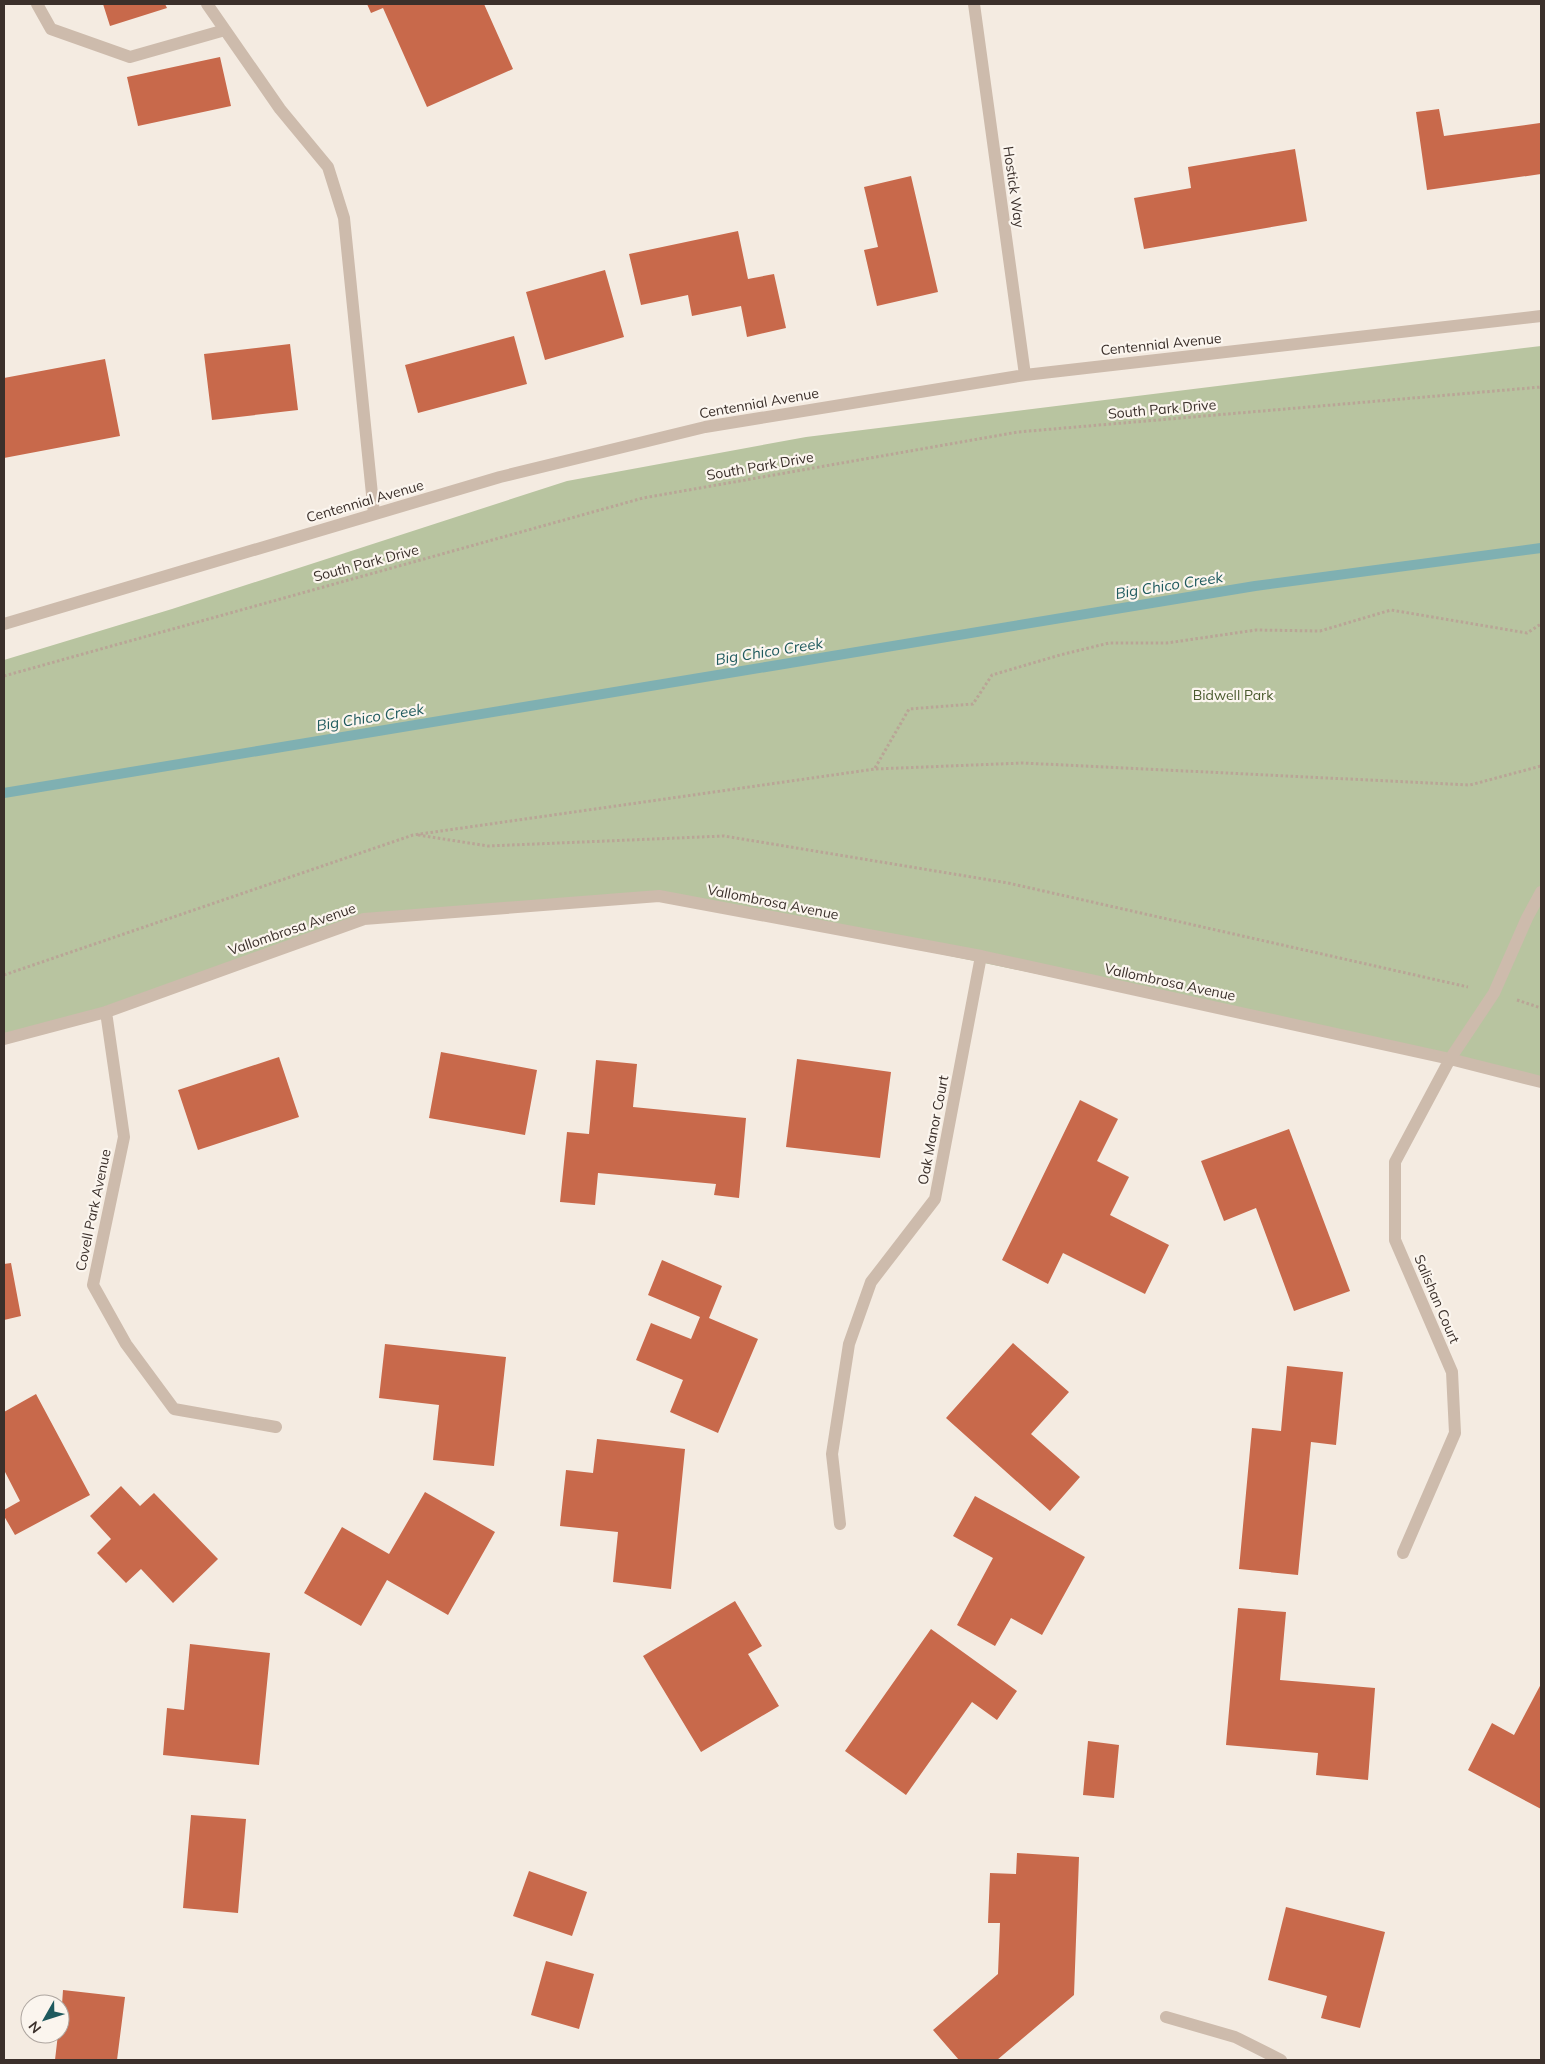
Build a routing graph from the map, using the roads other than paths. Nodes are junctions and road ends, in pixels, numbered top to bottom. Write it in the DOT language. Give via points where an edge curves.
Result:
graph roads {
  1 [pos="37,4"];
  2 [pos="207,4"];
  3 [pos="974,4"];
  4 [pos="225,30"];
  5 [pos="1541,316"];
  6 [pos="1025,375"];
  7 [pos="374,514"];
  8 [pos="4,624"];
  9 [pos="1541,892"];
  10 [pos="981,956"];
  11 [pos="106,1012"];
  12 [pos="4,1039"];
  13 [pos="1450,1059"];
  14 [pos="1541,1082"];
  15 [pos="276,1427"];
  16 [pos="840,1524"];
  17 [pos="1403,1553"];
  18 [pos="1166,2017"];
  19 [pos="1280,2060"];
  1 -- 4 [label="street" via="51,29 130,57"];
  2 -- 4 [label="street"];
  3 -- 6 [label="street, Hostick Way"];
  4 -- 7 [label="street" via="280,109 328,167 344,218"];
  5 -- 6 [label="street, Centennial Avenue"];
  6 -- 7 [label="street, Centennial Avenue" via="704,426 500,477"];
  7 -- 8 [label="street, Centennial Avenue"];
  9 -- 13 [label="street, Salishan Court" via="1494,992"];
  10 -- 11 [label="street, Vallombrosa Avenue" via="659,896 364,919"];
  10 -- 13 [label="street, Vallombrosa Avenue"];
  10 -- 16 [label="street, Oak Manor Court" via="935,1199 871,1282 849,1344 832,1454"];
  11 -- 12 [label="street, Vallombrosa Avenue"];
  11 -- 15 [label="street, Covell Park Avenue" via="124,1137 93,1285 126,1344 174,1409"];
  13 -- 14 [label="street, Vallombrosa Avenue"];
  13 -- 17 [label="street, Salishan Court" via="1395,1162 1395,1240 1452,1372 1455,1433"];
  18 -- 19 [label="street" via="1235,2037"];
}
